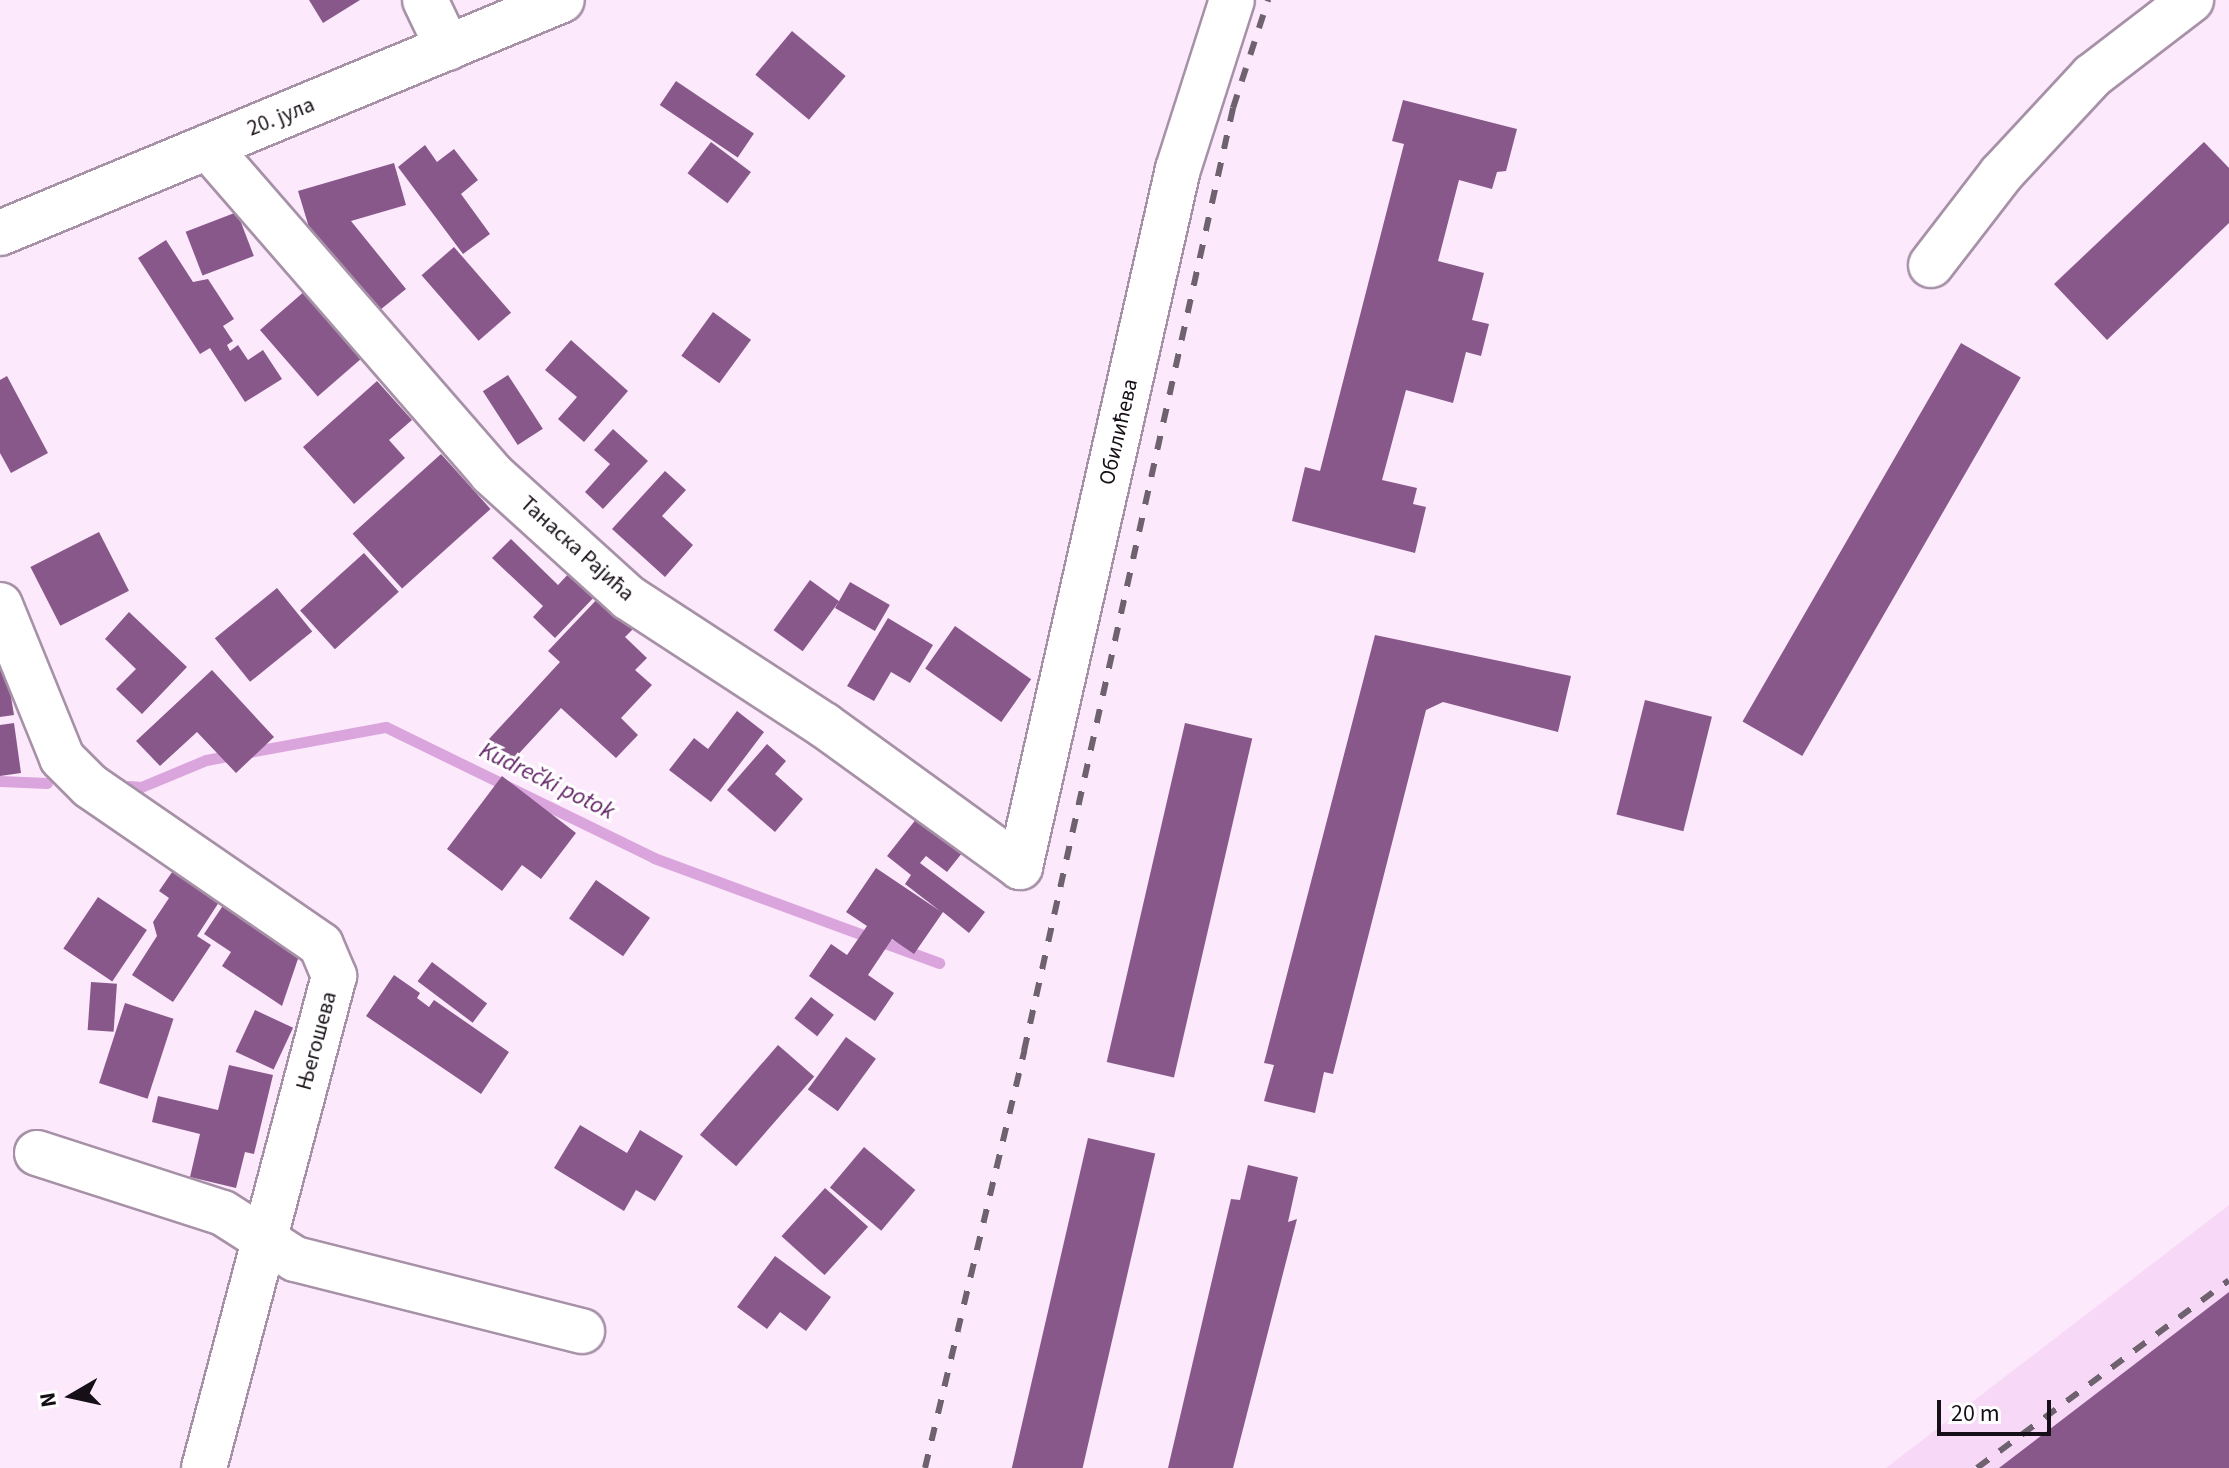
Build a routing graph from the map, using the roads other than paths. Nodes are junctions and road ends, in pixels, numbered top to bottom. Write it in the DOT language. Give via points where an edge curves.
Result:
graph roads {
  1 [pos="425,0"];
  2 [pos="562,0"];
  3 [pos="1232,0"];
  4 [pos="2191,0"];
  5 [pos="448,48"];
  6 [pos="208,147"];
  7 [pos="0,233"];
  8 [pos="1931,265"];
  9 [pos="0,605"];
  10 [pos="1020,867"];
  11 [pos="37,1153"];
  12 [pos="265,1239"];
  13 [pos="582,1331"];
  14 [pos="204,1468"];
  1 -- 5 [label="street"];
  2 -- 5 [label="street, 20. јула"];
  3 -- 10 [label="street, Обилићева" via="1178,169"];
  4 -- 8 [label="street" via="2092,76 2001,174"];
  5 -- 6 [label="street, 20. јула"];
  6 -- 7 [label="street, 20. јула"];
  6 -- 10 [label="street, Танаска Рајића" via="491,473 629,598 824,725"];
  9 -- 12 [label="street, Његошева" via="62,758 90,786 321,945 334,976"];
  11 -- 12 [label="street" via="223,1213"];
  12 -- 13 [label="street" via="295,1259"];
  12 -- 14 [label="street, Његошева"];
}
